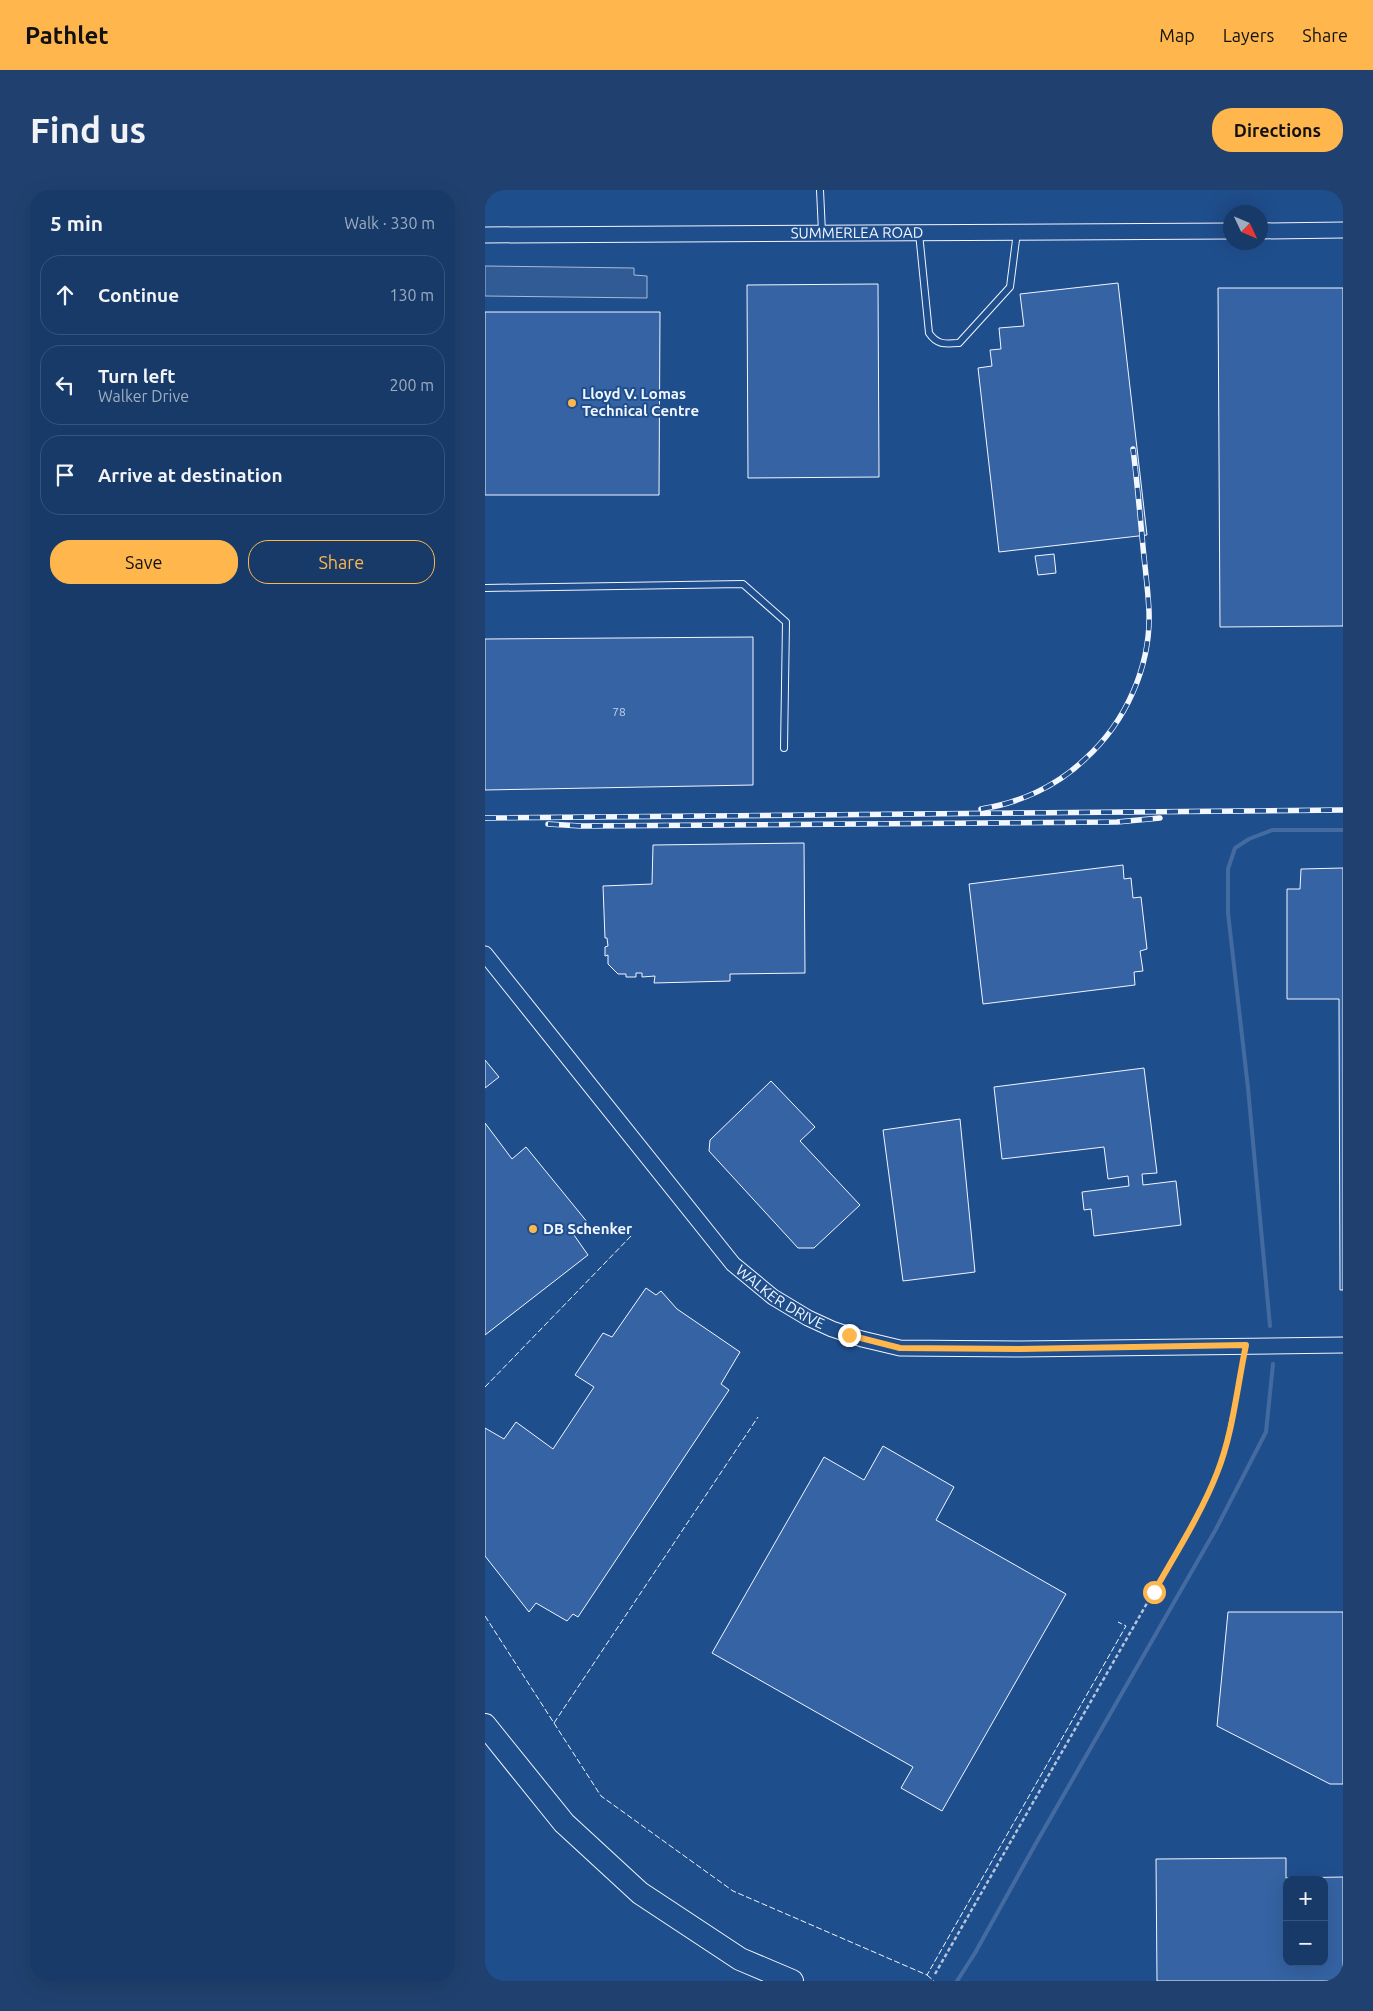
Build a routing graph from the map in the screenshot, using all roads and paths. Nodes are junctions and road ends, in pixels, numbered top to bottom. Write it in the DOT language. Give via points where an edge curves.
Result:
graph roads {
  1 [pos="821,190"];
  2 [pos="1343,230"];
  3 [pos="1223,231"];
  4 [pos="1268,231"];
  5 [pos="1017,232"];
  6 [pos="822,233"];
  7 [pos="919,233"];
  8 [pos="485,235"];
  9 [pos="485,588"];
  10 [pos="783,748"];
  11 [pos="485,954"];
  12 [pos="1246,1345"];
  13 [pos="1343,1345"];
  14 [pos="485,1725"];
  15 [pos="935,1974"];
  16 [pos="792,1981"];
  1 -- 6 [label="lane"];
  2 -- 4 [label="street"];
  3 -- 5 [label="street, SUMMERLEA ROAD"];
  5 -- 7 [label="street, SUMMERLEA ROAD"];
  5 -- 7 [label="lane" via="1010,287 959,343 942,344 929,332"];
  6 -- 7 [label="street, SUMMERLEA ROAD"];
  6 -- 8 [label="street, SUMMERLEA ROAD"];
  9 -- 10 [label="lane" via="743,584 786,622"];
  11 -- 12 [label="street, WALKER DRIVE" via="733,1264 773,1296 808,1318 856,1337 900,1348"];
  12 -- 13 [label="street, WALKER DRIVE"];
  12 -- 15 [label="path" via="1225,1447 1217,1473 1190,1528"];
  14 -- 16 [label="highway" via="564,1822 640,1893 741,1959"];
}
